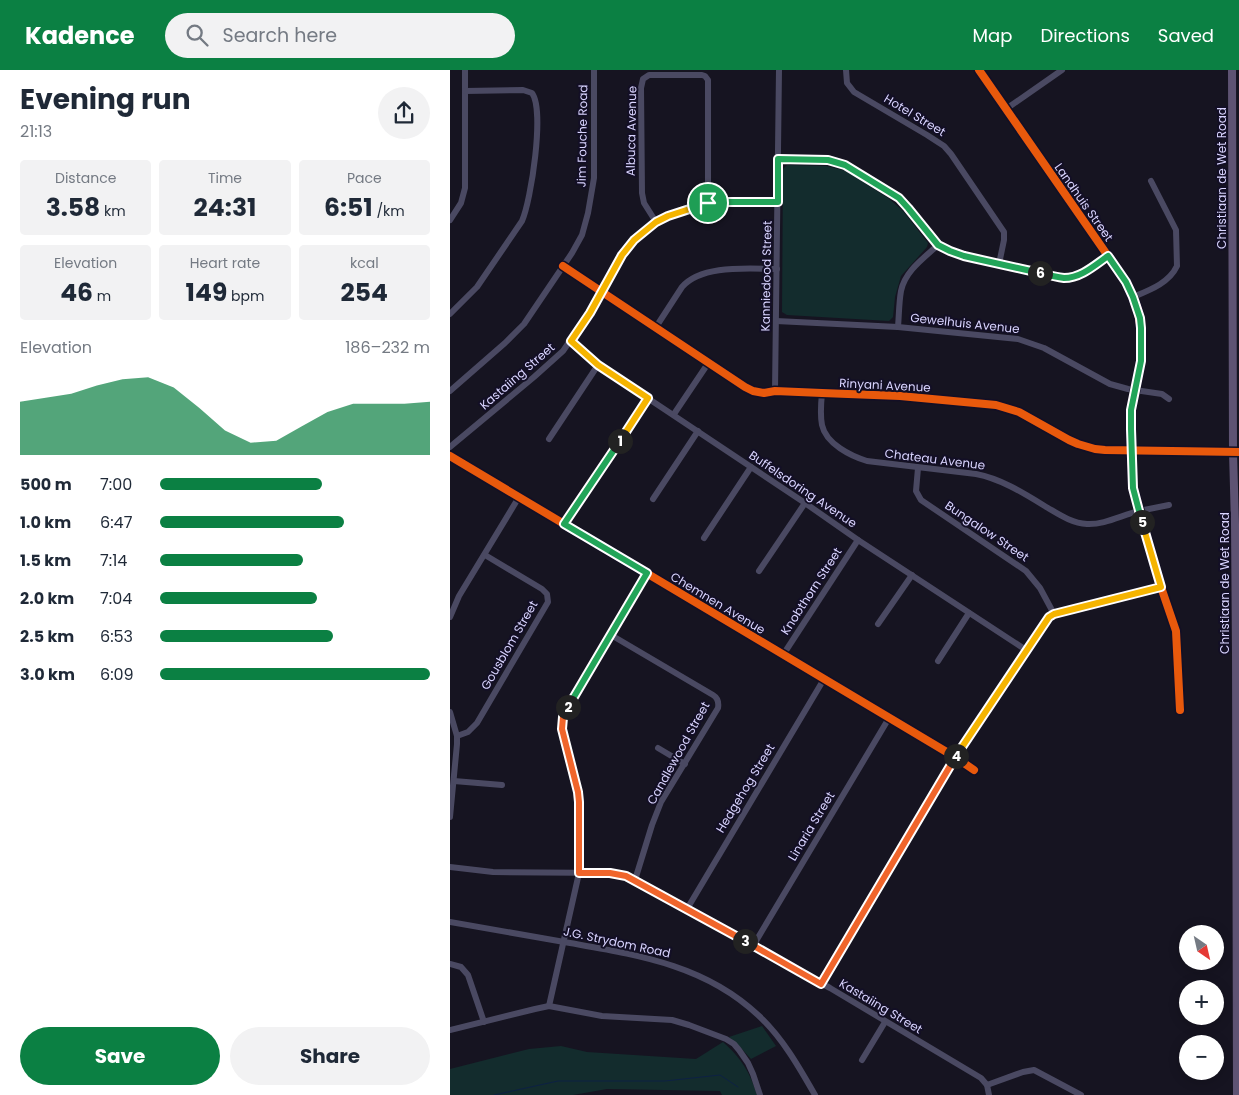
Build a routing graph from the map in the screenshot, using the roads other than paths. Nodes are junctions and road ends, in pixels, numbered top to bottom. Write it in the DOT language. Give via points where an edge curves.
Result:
graph roads {
  1 [pos="465,70"];
  2 [pos="594,70"];
  3 [pos="779,70"];
  4 [pos="846,70"];
  5 [pos="979,70"];
  6 [pos="1062,70"];
  7 [pos="1232,70"];
  8 [pos="465,91"];
  9 [pos="1006,109"];
  10 [pos="778,159"];
  11 [pos="1151,181"];
  12 [pos="778,202"];
  13 [pos="708,203"];
  14 [pos="450,220"];
  15 [pos="656,222"];
  16 [pos="938,245"];
  17 [pos="1108,256"];
  18 [pos="999,264"];
  19 [pos="563,266"];
  20 [pos="777,269"];
  21 [pos="602,291"];
  22 [pos="1133,297"];
  23 [pos="450,314"];
  24 [pos="776,321"];
  25 [pos="898,326"];
  26 [pos="656,327"];
  27 [pos="571,341"];
  28 [pos="709,362"];
  29 [pos="598,365"];
  30 [pos="1134,390"];
  31 [pos="450,391"];
  32 [pos="775,392"];
  33 [pos="822,393"];
  34 [pos="648,398"];
  35 [pos="1169,399"];
  36 [pos="674,414"];
  37 [pos="698,431"];
  38 [pos="549,439"];
  39 [pos="450,447"];
  40 [pos="1131,450"];
  41 [pos="1236,452"];
  42 [pos="450,456"];
  43 [pos="751,467"];
  44 [pos="918,468"];
  45 [pos="520,497"];
  46 [pos="653,499"];
  47 [pos="805,503"];
  48 [pos="1169,505"];
  49 [pos="1139,511"];
  50 [pos="564,524"];
  51 [pos="704,538"];
  52 [pos="858,540"];
  53 [pos="485,555"];
  54 [pos="759,571"];
  55 [pos="647,573"];
  56 [pos="912,575"];
  57 [pos="1161,587"];
  58 [pos="968,613"];
  59 [pos="1054,614"];
  60 [pos="450,617"];
  61 [pos="878,624"];
  62 [pos="611,634"];
  63 [pos="1026,650"];
  64 [pos="783,655"];
  65 [pos="938,661"];
  66 [pos="824,679"];
  67 [pos="1180,710"];
  68 [pos="450,712"];
  69 [pos="889,718"];
  70 [pos="457,736"];
  71 [pos="658,748"];
  72 [pos="955,757"];
  73 [pos="685,764"];
  74 [pos="974,770"];
  75 [pos="454,781"];
  76 [pos="502,785"];
  77 [pos="450,817"];
  78 [pos="450,867"];
  79 [pos="579,873"];
  80 [pos="634,880"];
  81 [pos="687,909"];
  82 [pos="450,922"];
  83 [pos="564,942"];
  84 [pos="753,946"];
  85 [pos="450,964"];
  86 [pos="821,984"];
  87 [pos="549,1006"];
  88 [pos="484,1022"];
  89 [pos="885,1022"];
  90 [pos="450,1030"];
  91 [pos="862,1060"];
  92 [pos="987,1085"];
  93 [pos="760,1095"];
  94 [pos="815,1095"];
  95 [pos="989,1095"];
  96 [pos="1081,1095"];
  97 [pos="1237,1095"];
  1 -- 8 [label="street"];
  2 -- 19 [label="street, Jim Fouche Road" via="591,199 584,232"];
  3 -- 10 [label="street, Kanniedood Street"];
  4 -- 18 [label="street, Hotel Street" via="847,83 854,92 944,146 951,154 1004,232"];
  5 -- 9 [label="street, Landhuis Street"];
  6 -- 9 [label="street"];
  7 -- 41 [label="main road, Christiaan de Wet Road"];
  8 -- 14 [label="street" via="465,188 461,203"];
  8 -- 23 [label="street" via="522,90 532,93 536,101 537,147 522,221 477,287"];
  9 -- 17 [label="street, Landhuis Street"];
  10 -- 12 [label="street, Kanniedood Street"];
  10 -- 16 [label="street" via="828,160 847,166 899,198"];
  11 -- 22 [label="street" via="1176,230 1177,266 1157,287"];
  12 -- 13 [label="street, Kastaiing Street"];
  12 -- 20 [label="street, Kanniedood Street"];
  13 -- 15 [label="street, Kastaiing Street"];
  13 -- 15 [label="street, Albuca Avenue" via="708,80 702,75 648,75 643,78 641,88 642,193 644,203"];
  15 -- 21 [label="street, Kastaiing Street" via="627,247"];
  16 -- 18 [label="street" via="957,254"];
  16 -- 25 [label="street" via="906,279 901,292"];
  17 -- 18 [label="street" via="1080,275 1065,278"];
  17 -- 22 [label="street, Landhuis Street"];
  19 -- 21 [label="street, Rinyani Avenue"];
  19 -- 31 [label="street, Jim Fouche Road" via="531,316"];
  20 -- 24 [label="street, Kanniedood Street"];
  20 -- 26 [label="street" via="722,270 693,278 682,287"];
  21 -- 26 [label="street, Rinyani Avenue"];
  21 -- 27 [label="street, Kastaiing Street"];
  22 -- 30 [label="street, Landhuis Street" via="1142,335 1141,361"];
  24 -- 25 [label="street, Gewelhuis Avenue"];
  24 -- 32 [label="street, Kanniedood Street"];
  25 -- 30 [label="street, Gewelhuis Avenue" via="1025,341 1103,381"];
  26 -- 28 [label="street, Rinyani Avenue"];
  27 -- 29 [label="street, Buffelsdoring Avenue"];
  27 -- 39 [label="street, Kastaiing Street" via="554,361"];
  28 -- 32 [label="street, Rinyani Avenue" via="746,387"];
  28 -- 36 [label="street"];
  29 -- 34 [label="street, Buffelsdoring Avenue"];
  29 -- 38 [label="street"];
  30 -- 35 [label="street, Gewelhuis Avenue" via="1162,394"];
  30 -- 40 [label="street, Landhuis Street"];
  32 -- 33 [label="street, Rinyani Avenue"];
  33 -- 40 [label="street, Rinyani Avenue" via="996,405 1019,412 1086,446"];
  33 -- 44 [label="street, Chateau Avenue" via="822,425 825,434 835,444 867,462"];
  34 -- 36 [label="street, Buffelsdoring Avenue"];
  34 -- 50 [label="street"];
  36 -- 37 [label="street, Buffelsdoring Avenue"];
  37 -- 43 [label="street, Buffelsdoring Avenue"];
  37 -- 46 [label="street"];
  40 -- 41 [label="street, Rinyani Avenue"];
  40 -- 49 [label="street, Landhuis Street" via="1133,488"];
  41 -- 97 [label="main road, Christiaan de Wet Road"];
  42 -- 45 [label="street, Chemnen Avenue"];
  43 -- 47 [label="street, Buffelsdoring Avenue"];
  43 -- 51 [label="street"];
  44 -- 49 [label="street, Chateau Avenue" via="992,478 1080,523 1100,522"];
  44 -- 59 [label="street, Bungalow Street" via="916,491 921,500 1026,571"];
  45 -- 50 [label="street, Chemnen Avenue"];
  45 -- 53 [label="street"];
  47 -- 52 [label="street, Buffelsdoring Avenue"];
  47 -- 54 [label="street"];
  48 -- 49 [label="street, Chateau Avenue"];
  49 -- 57 [label="street, Landhuis Street"];
  50 -- 55 [label="street, Chemnen Avenue"];
  52 -- 56 [label="street, Buffelsdoring Avenue"];
  52 -- 64 [label="street, Knobthorn Street"];
  53 -- 60 [label="street"];
  53 -- 70 [label="street, Gousblom Street" via="542,589 548,602 477,722 468,732"];
  55 -- 62 [label="street"];
  55 -- 64 [label="street, Chemnen Avenue"];
  56 -- 58 [label="street, Buffelsdoring Avenue"];
  56 -- 61 [label="street"];
  57 -- 59 [label="street"];
  57 -- 67 [label="street, Landhuis Street" via="1177,635"];
  58 -- 63 [label="street, Buffelsdoring Avenue"];
  58 -- 65 [label="street"];
  59 -- 63 [label="street" via="1046,620"];
  62 -- 73 [label="street, Candlewood Street" via="718,699 718,708"];
  62 -- 79 [label="street" via="563,717 562,729 578,792"];
  63 -- 72 [label="street"];
  64 -- 66 [label="street, Chemnen Avenue"];
  66 -- 69 [label="street, Chemnen Avenue"];
  66 -- 81 [label="street, Hedgehog Street"];
  68 -- 70 [label="street"];
  69 -- 72 [label="street, Chemnen Avenue"];
  69 -- 84 [label="street, Linaria Street"];
  70 -- 75 [label="street"];
  71 -- 73 [label="street"];
  72 -- 74 [label="street, Chemnen Avenue"];
  72 -- 86 [label="street"];
  73 -- 80 [label="street, Candlewood Street" via="661,802"];
  75 -- 76 [label="street"];
  75 -- 77 [label="street"];
  78 -- 79 [label="street, Kastaiing Street" via="493,872"];
  79 -- 80 [label="street, Kastaiing Street" via="617,874"];
  79 -- 83 [label="street"];
  80 -- 81 [label="street, Kastaiing Street"];
  81 -- 84 [label="street, Kastaiing Street"];
  82 -- 83 [label="street, J.G. Strydom Road"];
  83 -- 87 [label="street"];
  83 -- 94 [label="street, J.G. Strydom Road" via="652,959 714,982 769,1026"];
  84 -- 86 [label="street, Kastaiing Street"];
  85 -- 88 [label="street" via="462,968 468,975"];
  86 -- 89 [label="street, Kastaiing Street"];
  87 -- 88 [label="street"];
  87 -- 93 [label="street" via="610,1017 672,1020 726,1039 748,1063"];
  88 -- 90 [label="street"];
  89 -- 91 [label="street"];
  89 -- 92 [label="street, Kastaiing Street" via="982,1078"];
  92 -- 95 [label="street"];
  92 -- 96 [label="street" via="1034,1070"];
}
